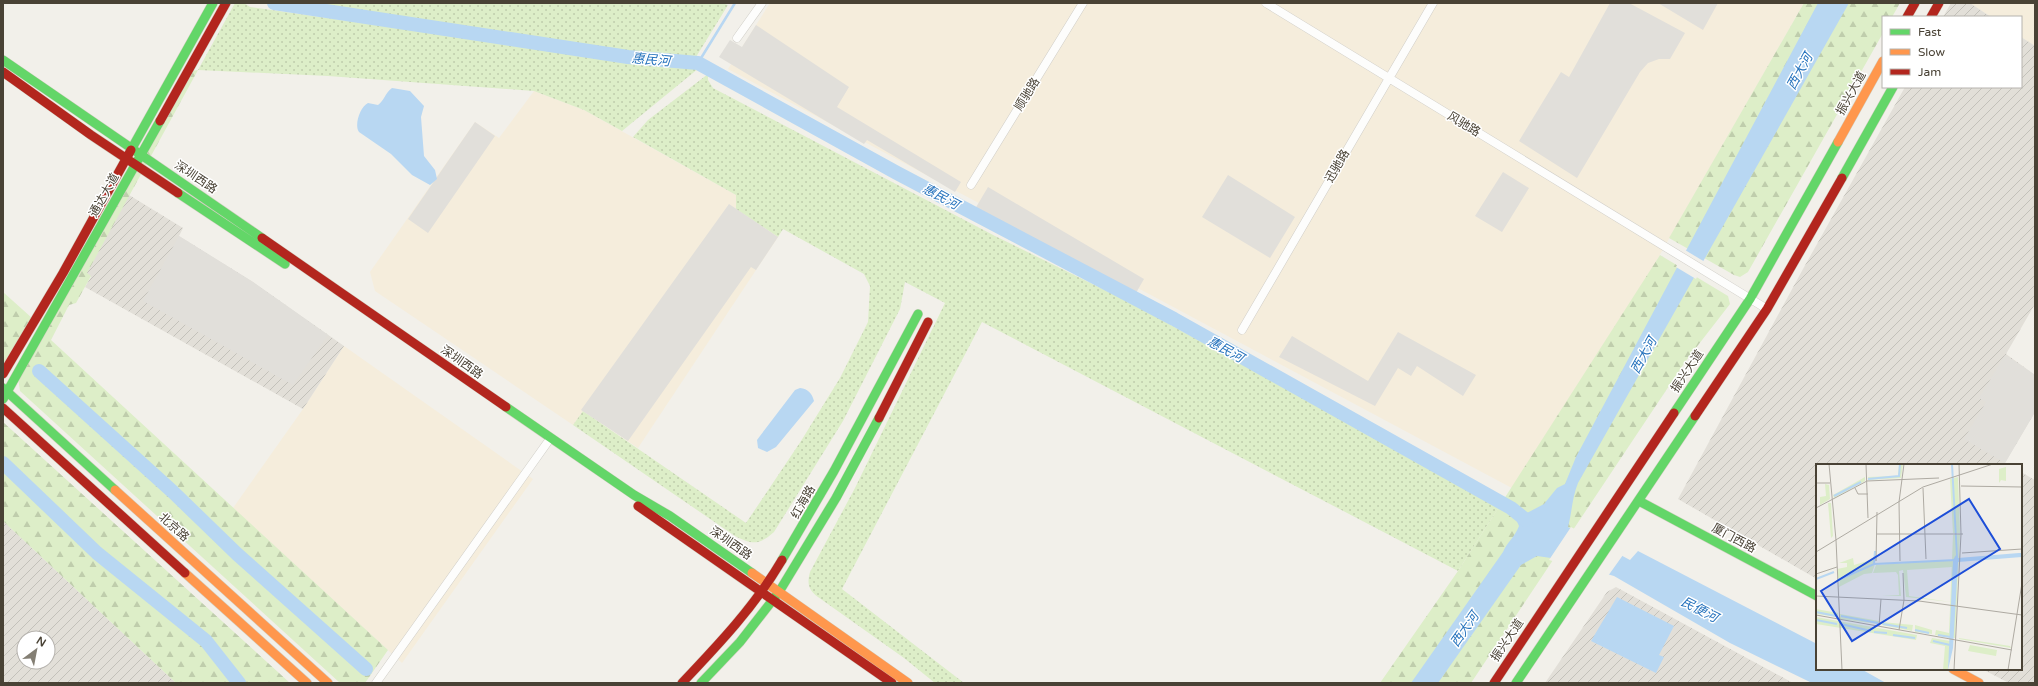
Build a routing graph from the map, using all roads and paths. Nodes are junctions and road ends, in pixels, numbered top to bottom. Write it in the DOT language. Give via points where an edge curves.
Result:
graph roads {
  1 [pos="213,3"];
  2 [pos="226,3"];
  3 [pos="762,3"];
  4 [pos="1083,3"];
  5 [pos="1266,3"];
  6 [pos="1433,3"];
  7 [pos="1915,3"];
  8 [pos="1939,3"];
  9 [pos="1908,16"];
  10 [pos="1932,16"];
  11 [pos="737,38"];
  12 [pos="3,60"];
  13 [pos="1882,63"];
  14 [pos="3,72"];
  15 [pos="1388,78"];
  16 [pos="1892,88"];
  17 [pos="133,148"];
  18 [pos="141,154"];
  19 [pos="127,158"];
  20 [pos="135,164"];
  21 [pos="971,185"];
  22 [pos="1750,299"];
  23 [pos="1767,309"];
  24 [pos="918,314"];
  25 [pos="928,322"];
  26 [pos="1242,330"];
  27 [pos="3,374"];
  28 [pos="4,393"];
  29 [pos="3,408"];
  30 [pos="547,443"];
  31 [pos="1639,500"];
  32 [pos="766,588"];
  33 [pos="1816,595"];
  34 [pos="777,596"];
  35 [pos="1955,670"];
  36 [pos="307,683"];
  37 [pos="328,683"];
  38 [pos="376,683"];
  39 [pos="682,683"];
  40 [pos="701,683"];
  41 [pos="892,683"];
  42 [pos="908,683"];
  43 [pos="1494,683"];
  44 [pos="1516,683"];
  45 [pos="1979,683"];
  1 -- 17 [label="street, 通达大道"];
  2 -- 18 [label="street, 通达大道"];
  3 -- 11 [label="street"];
  4 -- 21 [label="street, 顺驰路"];
  5 -- 15 [label="street, 风驰路"];
  6 -- 15 [label="street, 迅驰路"];
  7 -- 9 [label="street"];
  8 -- 10 [label="street"];
  12 -- 17 [label="street, 深圳西路"];
  13 -- 22 [label="street, 振兴大道"];
  14 -- 19 [label="street, 深圳西路"];
  15 -- 22 [label="street, 风驰路"];
  15 -- 26 [label="street, 迅驰路"];
  16 -- 23 [label="street"];
  17 -- 18 [label="street, 深圳西路"];
  17 -- 19 [label="street, 通达大道"];
  18 -- 20 [label="street, 通达大道"];
  18 -- 32 [label="street, 深圳西路" via="628,491 670,516"];
  19 -- 20 [label="street, 深圳西路"];
  19 -- 27 [label="street, 通达大道"];
  20 -- 28 [label="street, 通达大道"];
  20 -- 30 [label="street, 深圳西路"];
  22 -- 23 [label="street, 风驰路"];
  22 -- 43 [label="street, 振兴大道"];
  23 -- 31 [label="street"];
  24 -- 32 [label="street, 红海路" via="834,471"];
  25 -- 34 [label="street" via="839,492"];
  28 -- 37 [label="street, 北京路"];
  29 -- 36 [label="street"];
  30 -- 32 [label="street, 深圳西路"];
  30 -- 38 [label="street"];
  31 -- 33 [label="street, 厦门西路"];
  31 -- 44 [label="street"];
  32 -- 34 [label="street, 深圳西路"];
  32 -- 39 [label="street, 红海路" via="725,638"];
  34 -- 40 [label="street" via="740,642"];
  34 -- 41 [label="street, 深圳西路"];
  34 -- 42 [label="street, 深圳西路"];
  35 -- 45 [label="street"];
}
